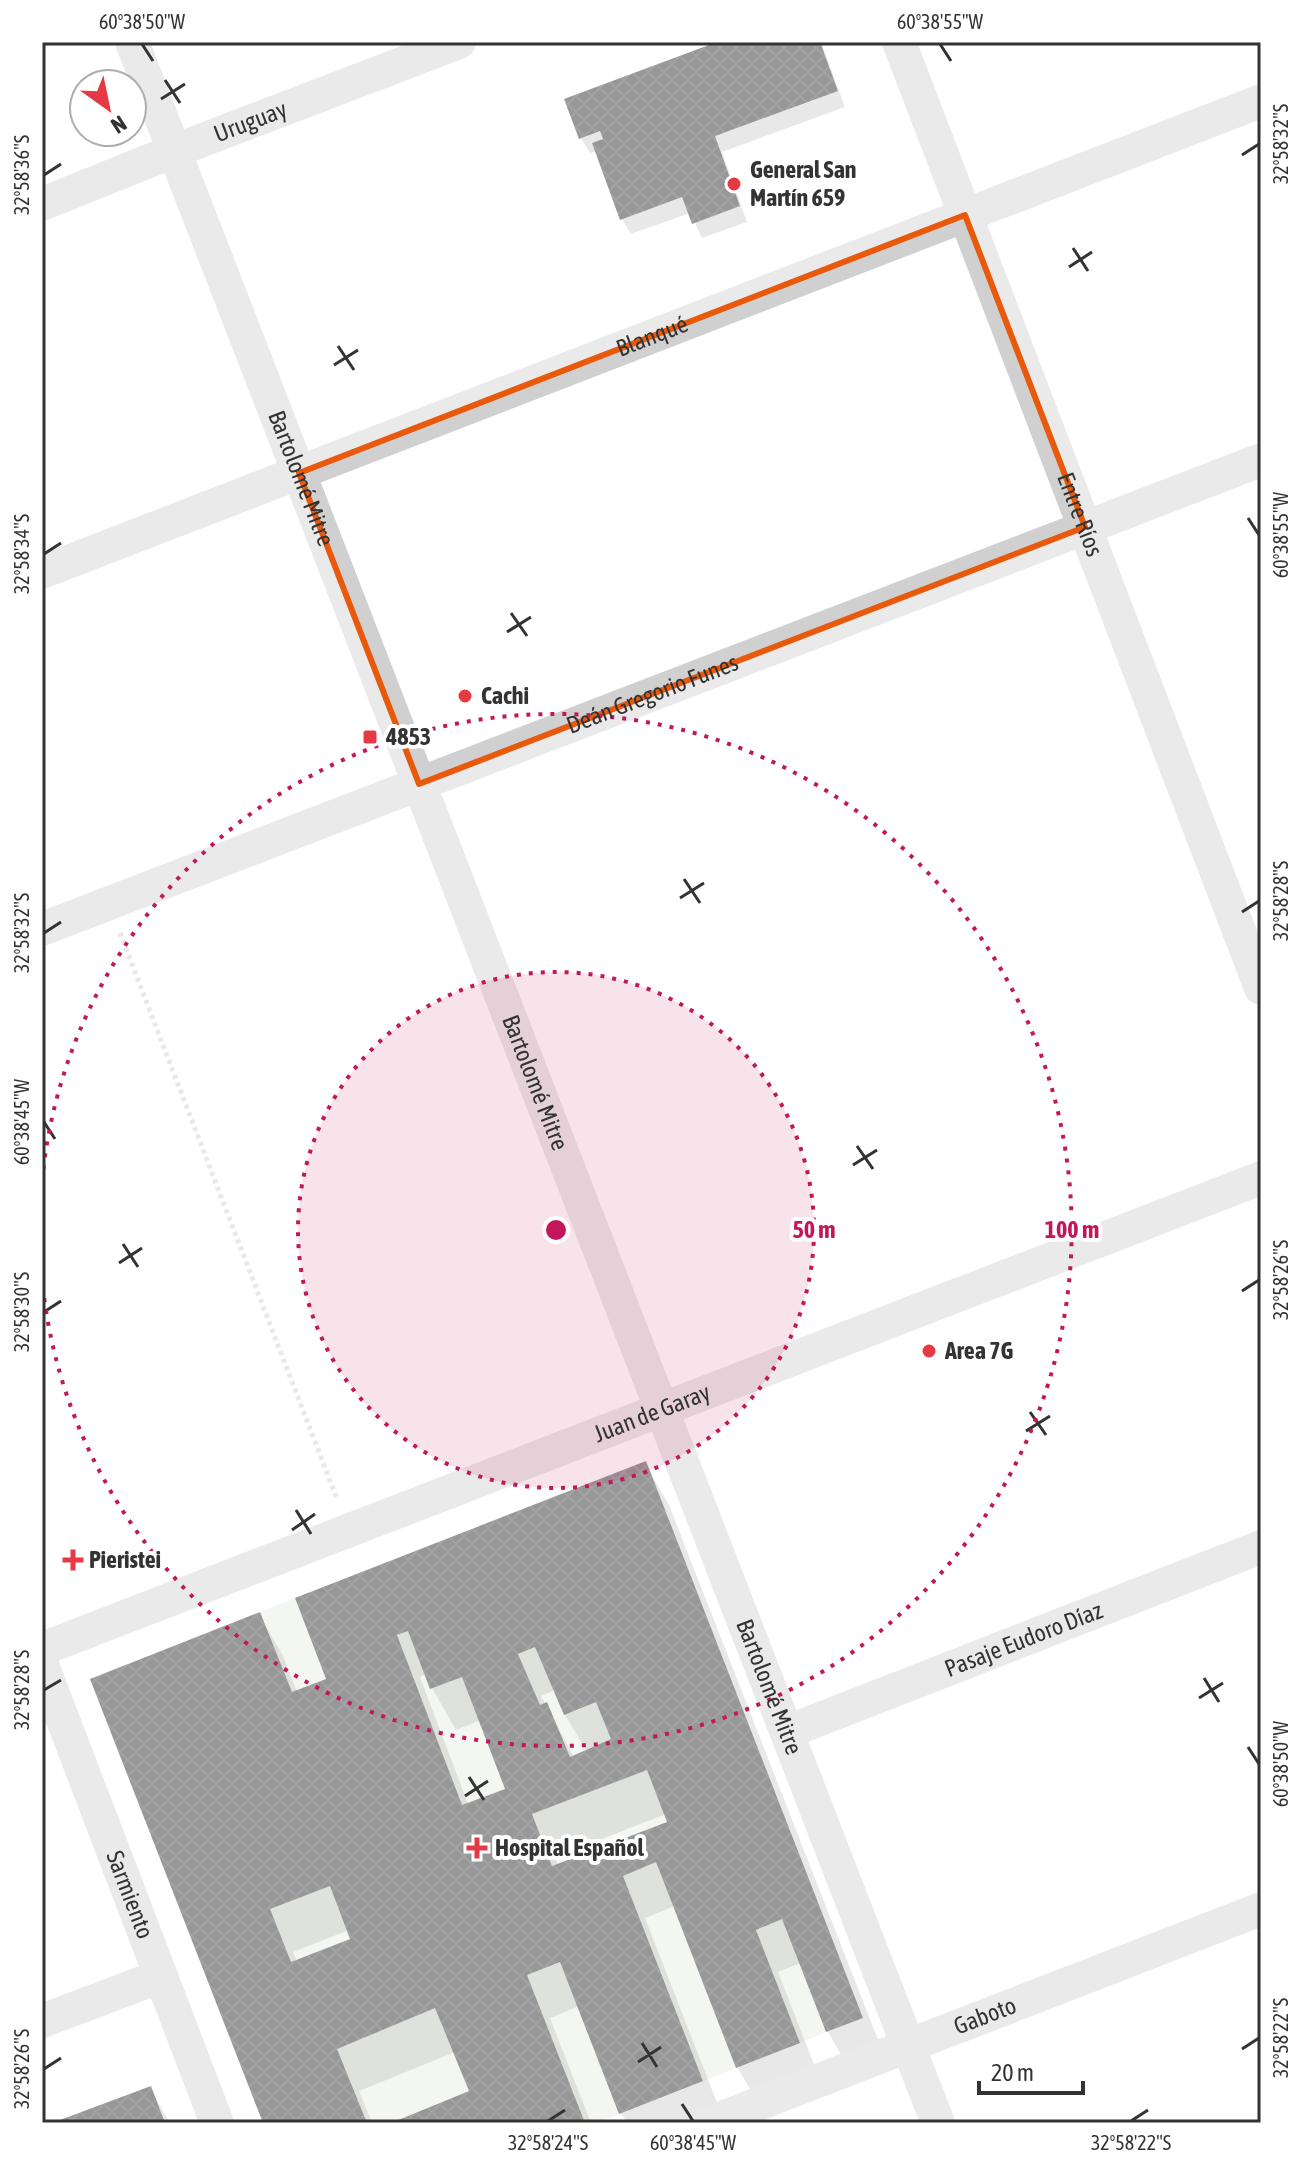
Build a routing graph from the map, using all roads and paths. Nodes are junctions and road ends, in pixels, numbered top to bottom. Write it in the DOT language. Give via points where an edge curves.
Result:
graph roads {
  1 [pos="132,42"];
  2 [pos="459,42"];
  3 [pos="899,42"];
  4 [pos="1261,101"];
  5 [pos="174,151"];
  6 [pos="42,204"];
  7 [pos="965,215"];
  8 [pos="1261,460"];
  9 [pos="299,473"];
  10 [pos="1085,527"];
  11 [pos="42,572"];
  12 [pos="419,784"];
  13 [pos="109,903"];
  14 [pos="42,929"];
  15 [pos="1261,988"];
  16 [pos="1261,1178"];
  17 [pos="661,1408"];
  18 [pos="349,1529"];
  19 [pos="1261,1547"];
  20 [pos="42,1649"];
  21 [pos="42,1665"];
  22 [pos="787,1732"];
  23 [pos="1261,1909"];
  24 [pos="161,1976"];
  25 [pos="42,2021"];
  26 [pos="908,2044"];
  27 [pos="217,2123"];
  28 [pos="709,2123"];
  29 [pos="938,2123"];
  1 -- 5 [label="street, Bartolomé Mitre"];
  2 -- 5 [label="street, Uruguay"];
  3 -- 7 [label="street, Entre Ríos"];
  4 -- 7 [label="street, Blanqué"];
  5 -- 6 [label="street, Uruguay"];
  5 -- 9 [label="street, Bartolomé Mitre"];
  7 -- 9 [label="street, Blanqué"];
  7 -- 10 [label="street, Entre Ríos"];
  8 -- 10 [label="street, Deán Gregorio Funes"];
  9 -- 11 [label="street, Blanqué"];
  9 -- 12 [label="street, Bartolomé Mitre"];
  10 -- 12 [label="street, Deán Gregorio Funes"];
  10 -- 15 [label="street, Entre Ríos"];
  12 -- 13 [label="street, Deán Gregorio Funes"];
  12 -- 17 [label="street, Bartolomé Mitre"];
  13 -- 14 [label="street, Deán Gregorio Funes"];
  13 -- 18 [label="path"];
  16 -- 17 [label="street, Juan de Garay"];
  17 -- 18 [label="street, Juan de Garay"];
  17 -- 22 [label="street, Bartolomé Mitre"];
  18 -- 20 [label="street, Juan de Garay"];
  19 -- 22 [label="street, Pasaje Eudoro Díaz"];
  21 -- 24 [label="street, Sarmiento"];
  22 -- 26 [label="street, Bartolomé Mitre"];
  23 -- 26 [label="street, Gaboto"];
  24 -- 25 [label="street"];
  24 -- 27 [label="street, Sarmiento"];
  26 -- 28 [label="street, Gaboto"];
  26 -- 29 [label="street, Bartolomé Mitre"];
}
